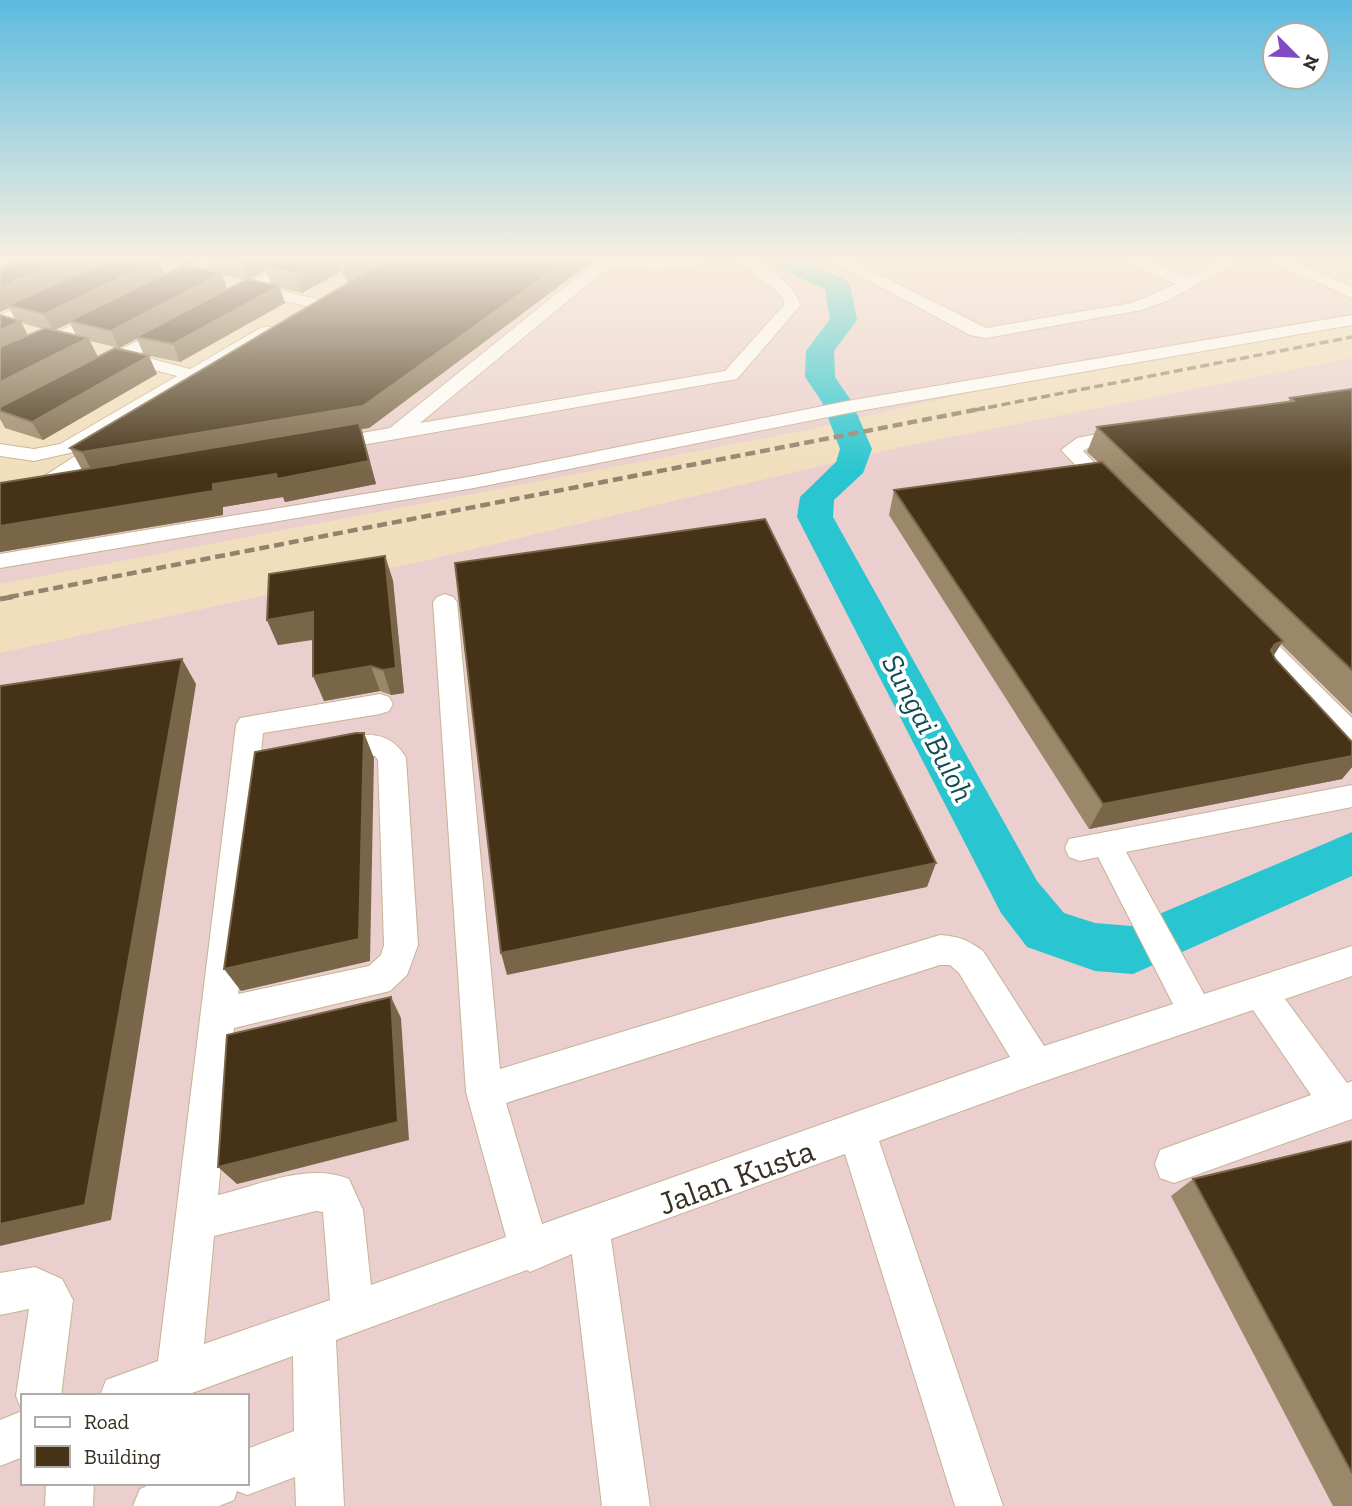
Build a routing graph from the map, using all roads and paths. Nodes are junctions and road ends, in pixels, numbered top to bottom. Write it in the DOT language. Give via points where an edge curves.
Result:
graph roads {
  1 [pos="28,331"];
  2 [pos="70,331"];
  3 [pos="168,331"];
  4 [pos="265,331"];
  5 [pos="267,331"];
  6 [pos="520,331"];
  7 [pos="770,331"];
  8 [pos="977,331"];
  9 [pos="996,331"];
  10 [pos="1194,331"];
  11 [pos="1229,331"];
  12 [pos="1287,331"];
  13 [pos="54,339"];
  14 [pos="121,356"];
  15 [pos="0,367"];
  16 [pos="192,375"];
  17 [pos="85,376"];
  18 [pos="1152,430"];
  19 [pos="395,434"];
  20 [pos="313,448"];
  21 [pos="0,450"];
  22 [pos="68,490"];
  23 [pos="1129,509"];
  24 [pos="0,561"];
  25 [pos="444,602"];
  26 [pos="1228,620"];
  27 [pos="380,704"];
  28 [pos="1347,746"];
  29 [pos="272,763"];
  30 [pos="1352,796"];
  31 [pos="1352,961"];
  32 [pos="1261,993"];
  33 [pos="1196,1014"];
  34 [pos="218,1015"];
  35 [pos="1036,1066"];
  36 [pos="484,1092"];
  37 [pos="1345,1102"];
  38 [pos="857,1133"];
  39 [pos="1174,1164"];
  40 [pos="195,1221"];
  41 [pos="589,1229"];
  42 [pos="530,1251"];
  43 [pos="0,1294"];
  44 [pos="333,1321"];
  45 [pos="179,1373"];
  46 [pos="38,1394"];
  47 [pos="127,1394"];
  48 [pos="21,1435"];
  49 [pos="0,1443"];
  50 [pos="317,1445"];
  51 [pos="248,1472"];
  52 [pos="70,1485"];
  53 [pos="212,1485"];
  54 [pos="69,1506"];
  55 [pos="157,1506"];
  56 [pos="320,1506"];
  57 [pos="626,1506"];
  58 [pos="979,1506"];
  1 -- 13 [label="street"];
  2 -- 13 [label="street"];
  3 -- 14 [label="street"];
  4 -- 16 [label="street"];
  5 -- 22 [label="street" via="17,497"];
  6 -- 19 [label="street"];
  7 -- 19 [label="street" via="731,376"];
  8 -- 9 [label="street"];
  10 -- 11 [label="street" via="1212,335"];
  12 -- 24 [label="street" via="853,406 474,482"];
  13 -- 14 [label="street"];
  13 -- 15 [label="street"];
  14 -- 16 [label="street"];
  14 -- 17 [label="street"];
  16 -- 21 [label="street" via="67,448 20,456"];
  18 -- 23 [label="street" via="1084,442 1071,450"];
  19 -- 20 [label="street"];
  25 -- 36 [label="street"];
  26 -- 28 [label="street"];
  27 -- 29 [label="street" via="250,725"];
  29 -- 34 [label="street"];
  29 -- 34 [label="street" via="366,745 383,747 392,758 401,945 395,964 378,980"];
  30 -- 33 [label="street" via="1093,845 1147,919"];
  31 -- 32 [label="street, Jalan Kusta"];
  32 -- 33 [label="street, Jalan Kusta"];
  32 -- 37 [label="street"];
  33 -- 35 [label="street, Jalan Kusta"];
  34 -- 40 [label="street"];
  35 -- 36 [label="street" via="971,962 957,951 940,950"];
  35 -- 38 [label="street, Jalan Kusta"];
  36 -- 42 [label="street"];
  37 -- 39 [label="street"];
  38 -- 41 [label="street, Jalan Kusta"];
  38 -- 58 [label="street"];
  40 -- 44 [label="street" via="316,1191 334,1193 343,1210"];
  40 -- 45 [label="street"];
  41 -- 42 [label="street, Jalan Kusta"];
  41 -- 57 [label="street"];
  42 -- 44 [label="street, Jalan Kusta"];
  43 -- 46 [label="street" via="38,1287 52,1300"];
  44 -- 45 [label="street, Jalan Kusta"];
  44 -- 50 [label="street"];
  45 -- 47 [label="street, Jalan Kusta"];
  48 -- 49 [label="street"];
  50 -- 51 [label="street"];
  50 -- 56 [label="street"];
  52 -- 54 [label="street"];
  53 -- 55 [label="street"];
}
